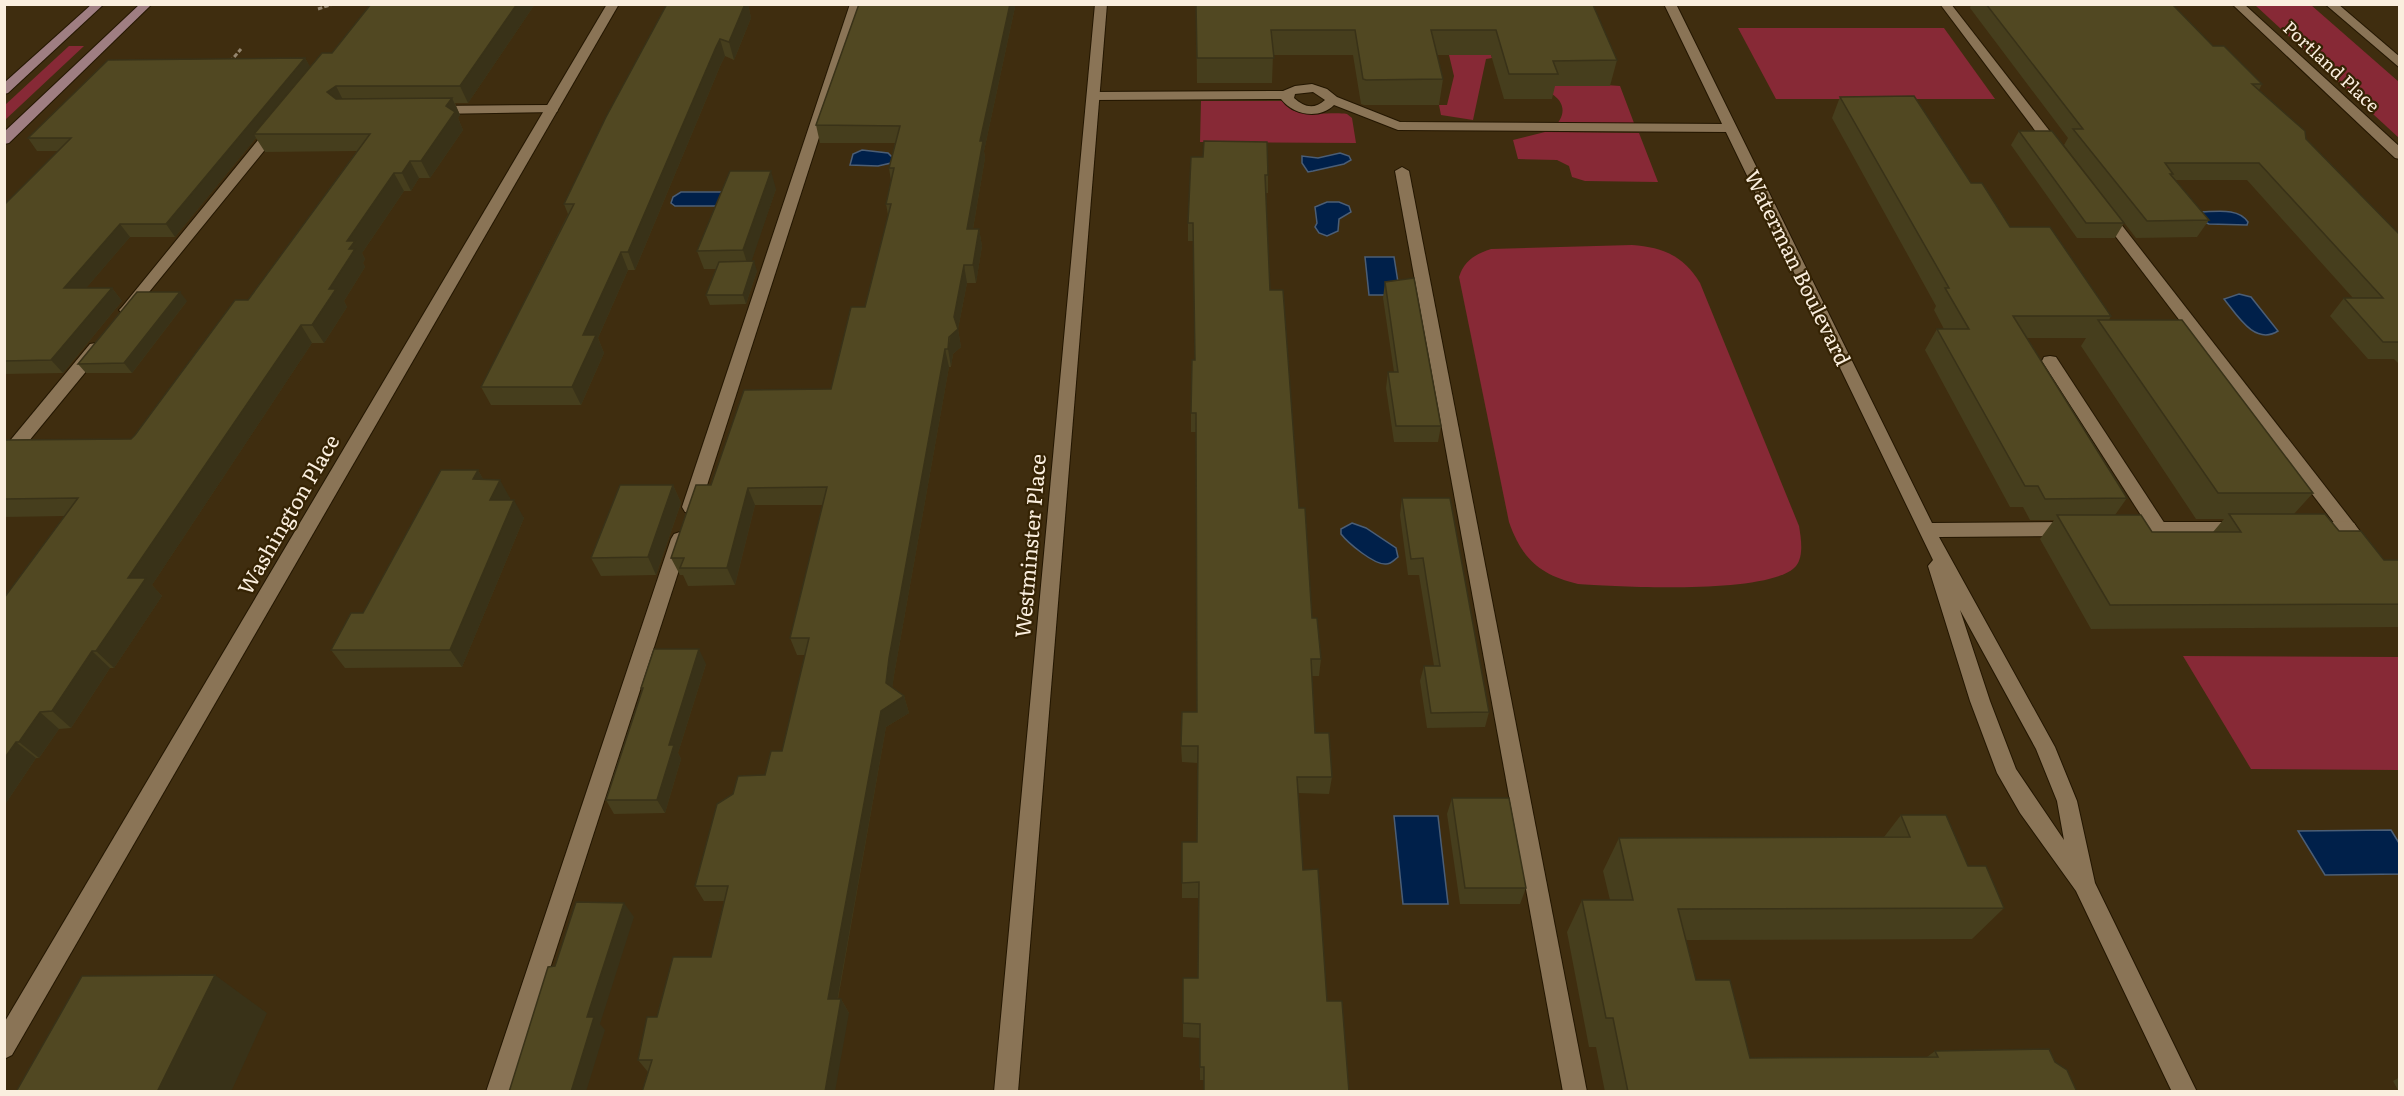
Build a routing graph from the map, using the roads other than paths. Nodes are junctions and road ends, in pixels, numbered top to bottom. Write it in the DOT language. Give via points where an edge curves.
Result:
graph roads {
  1 [pos="99,4"];
  2 [pos="147,4"];
  3 [pos="613,4"];
  4 [pos="856,4"];
  5 [pos="1101,4"];
  6 [pos="1670,4"];
  7 [pos="1945,4"];
  8 [pos="2237,4"];
  9 [pos="2330,4"];
  10 [pos="2400,64"];
  11 [pos="4,90"];
  12 [pos="1093,96"];
  13 [pos="1288,96"];
  14 [pos="1332,100"];
  15 [pos="552,109"];
  16 [pos="426,110"];
  17 [pos="288,113"];
  18 [pos="1729,128"];
  19 [pos="4,140"];
  20 [pos="2400,156"];
  21 [pos="2067,164"];
  22 [pos="1402,171"];
  23 [pos="2096,201"];
  24 [pos="2050,361"];
  25 [pos="4,460"];
  26 [pos="2348,528"];
  27 [pos="2088,529"];
  28 [pos="2112,529"];
  29 [pos="2159,529"];
  30 [pos="2253,529"];
  31 [pos="2289,529"];
  32 [pos="1926,530"];
  33 [pos="2367,553"];
  34 [pos="2084,884"];
  35 [pos="4,1047"];
  36 [pos="498,1092"];
  37 [pos="1006,1092"];
  38 [pos="1575,1092"];
  39 [pos="2185,1092"];
  1 -- 11 [label="main road"];
  2 -- 19 [label="main road"];
  3 -- 15 [label="street, Washington Place"];
  4 -- 36 [label="street"];
  5 -- 12 [label="street, Westminster Place"];
  6 -- 18 [label="street, Waterman Boulevard"];
  7 -- 21 [label="street"];
  8 -- 20 [label="street, Portland Place"];
  9 -- 10 [label="street"];
  12 -- 13 [label="street"];
  12 -- 37 [label="street, Westminster Place"];
  13 -- 14 [label="street" via="1301,87 1313,88 1325,92"];
  13 -- 14 [label="street" via="1293,106 1304,110 1323,108"];
  14 -- 18 [label="street" via="1398,126"];
  15 -- 16 [label="street"];
  15 -- 35 [label="street, Washington Place"];
  17 -- 25 [label="street"];
  18 -- 32 [label="street, Waterman Boulevard"];
  22 -- 38 [label="street"];
  23 -- 26 [label="street"];
  24 -- 29 [label="street"];
  26 -- 31 [label="street"];
  26 -- 33 [label="street"];
  27 -- 32 [label="street"];
  28 -- 29 [label="street"];
  29 -- 30 [label="street"];
  32 -- 34 [label="street, Waterman Boulevard" via="2058,774"];
  32 -- 34 [label="street, Waterman Boulevard" via="2007,773"];
  34 -- 39 [label="street, Waterman Boulevard"];
}
